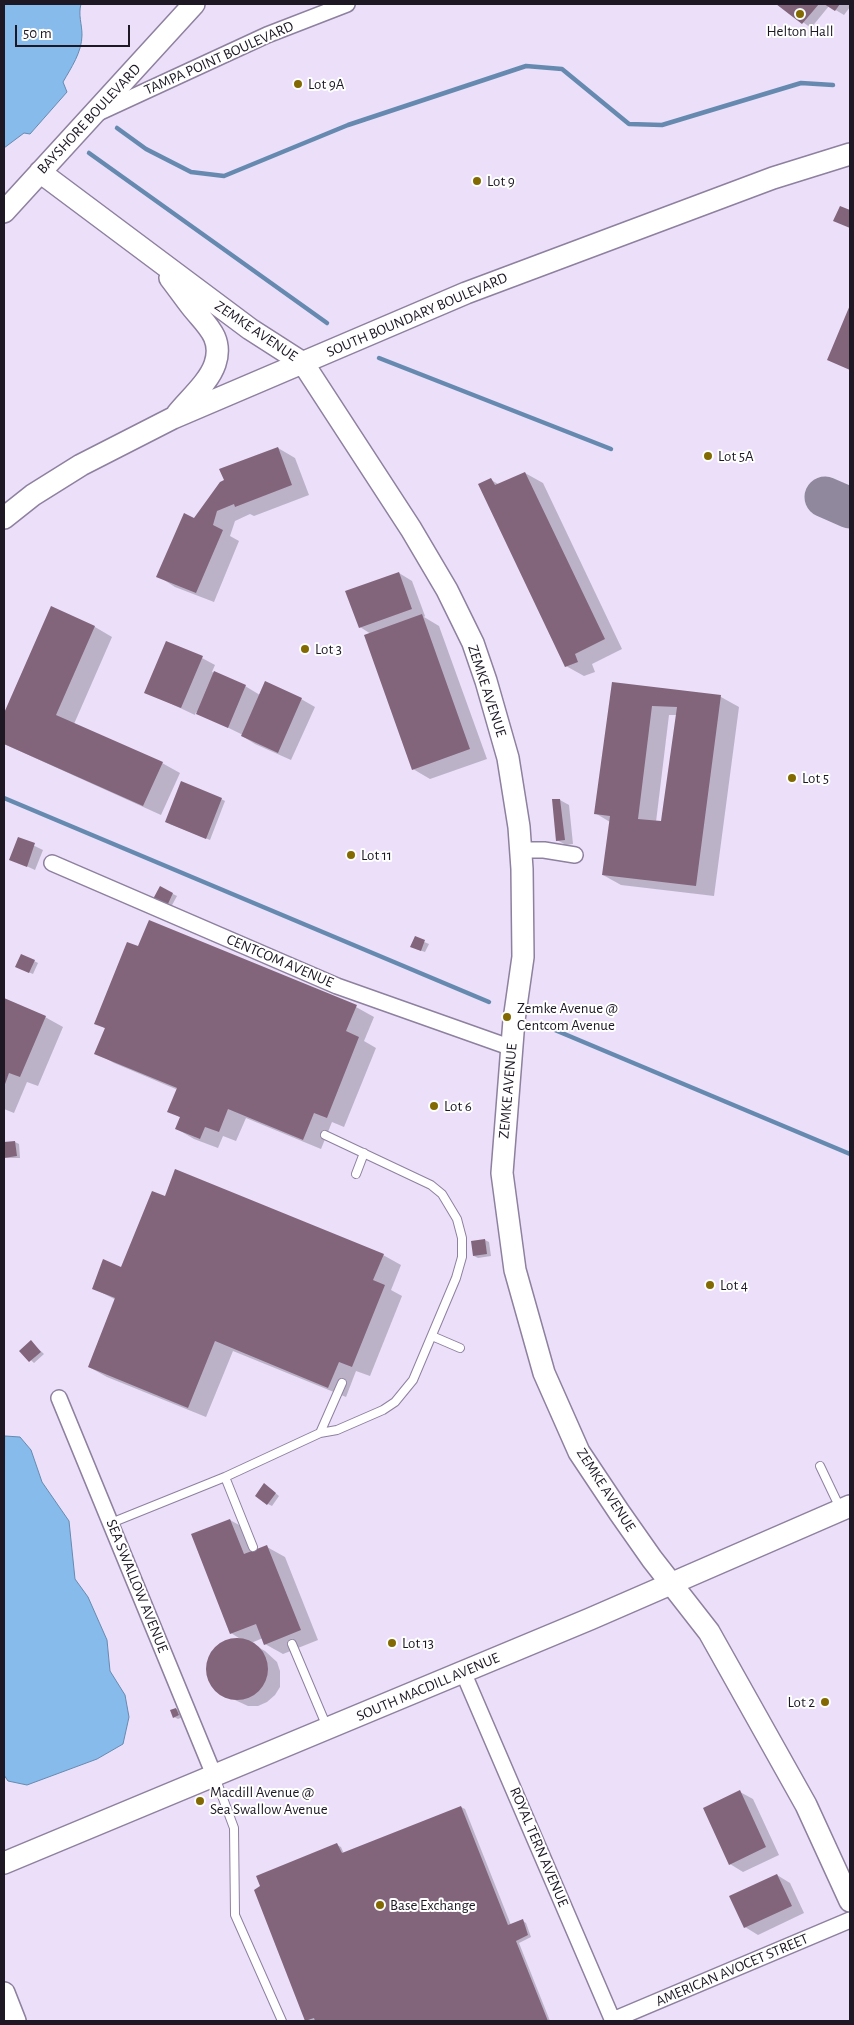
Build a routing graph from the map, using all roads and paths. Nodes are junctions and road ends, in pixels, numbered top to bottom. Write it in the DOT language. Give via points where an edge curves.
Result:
graph roads {
  1 [pos="194,4"];
  2 [pos="347,4"];
  3 [pos="92,116"];
  4 [pos="850,154"];
  5 [pos="40,172"];
  6 [pos="4,212"];
  7 [pos="158,261"];
  8 [pos="303,363"];
  9 [pos="173,418"];
  10 [pos="4,518"];
  11 [pos="521,850"];
  12 [pos="575,855"];
  13 [pos="52,863"];
  14 [pos="512,1048"];
  15 [pos="325,1135"];
  16 [pos="364,1153"];
  17 [pos="356,1174"];
  18 [pos="432,1336"];
  19 [pos="460,1348"];
  20 [pos="342,1383"];
  21 [pos="59,1398"];
  22 [pos="320,1433"];
  23 [pos="820,1466"];
  24 [pos="225,1477"];
  25 [pos="846,1508"];
  26 [pos="111,1523"];
  27 [pos="252,1547"];
  28 [pos="670,1584"];
  29 [pos="292,1644"];
  30 [pos="464,1672"];
  31 [pos="328,1728"];
  32 [pos="214,1775"];
  33 [pos="4,1863"];
  34 [pos="850,1900"];
  35 [pos="850,1920"];
  36 [pos="4,1993"];
  37 [pos="15,2021"];
  38 [pos="282,2021"];
  39 [pos="613,2021"];
  1 -- 3 [label="street, BAYSHORE BOULEVARD"];
  2 -- 3 [label="street, TAMPA POINT BOULEVARD" via="267,35"];
  3 -- 5 [label="street, BAYSHORE BOULEVARD"];
  4 -- 8 [label="street, SOUTH BOUNDARY BOULEVARD" via="772,178 466,292"];
  5 -- 6 [label="street, BAYSHORE BOULEVARD"];
  5 -- 7 [label="street, ZEMKE AVENUE"];
  7 -- 8 [label="street, ZEMKE AVENUE" via="250,329"];
  7 -- 9 [label="street, ZEMKE AVENUE" via="210,326 216,340 215,364 206,380"];
  8 -- 9 [label="street, SOUTH BOUNDARY BOULEVARD"];
  8 -- 11 [label="street, ZEMKE AVENUE" via="411,529 447,590 472,643 508,758"];
  9 -- 10 [label="street, SOUTH BOUNDARY BOULEVARD" via="80,465 32,495"];
  11 -- 12 [label="street"];
  11 -- 14 [label="street, ZEMKE AVENUE" via="523,958"];
  13 -- 14 [label="street, CENTCOM AVENUE" via="337,986"];
  14 -- 28 [label="street, ZEMKE AVENUE" via="502,1173 514,1270 544,1373 580,1452"];
  15 -- 16 [label="lane"];
  16 -- 17 [label="lane"];
  16 -- 18 [label="lane" via="431,1184 442,1194 457,1219 462,1238 461,1264"];
  18 -- 19 [label="lane"];
  18 -- 22 [label="lane" via="413,1380 395,1402 337,1430"];
  20 -- 22 [label="lane"];
  21 -- 26 [label="street, SEA SWALLOW AVENUE"];
  22 -- 24 [label="lane"];
  23 -- 25 [label="lane"];
  24 -- 26 [label="lane"];
  24 -- 27 [label="lane"];
  25 -- 28 [label="street, SOUTH MACDILL AVENUE"];
  26 -- 32 [label="street, SEA SWALLOW AVENUE"];
  28 -- 30 [label="street, SOUTH MACDILL AVENUE"];
  28 -- 34 [label="street, ZEMKE AVENUE" via="708,1632 806,1805"];
  29 -- 31 [label="lane"];
  30 -- 31 [label="street, SOUTH MACDILL AVENUE"];
  30 -- 39 [label="street, ROYAL TERN AVENUE"];
  31 -- 32 [label="street, SOUTH MACDILL AVENUE"];
  32 -- 33 [label="street, SOUTH MACDILL AVENUE"];
  32 -- 38 [label="lane" via="234,1828 235,1915"];
  35 -- 39 [label="street, AMERICAN AVOCET STREET"];
  36 -- 37 [label="street"];
}
